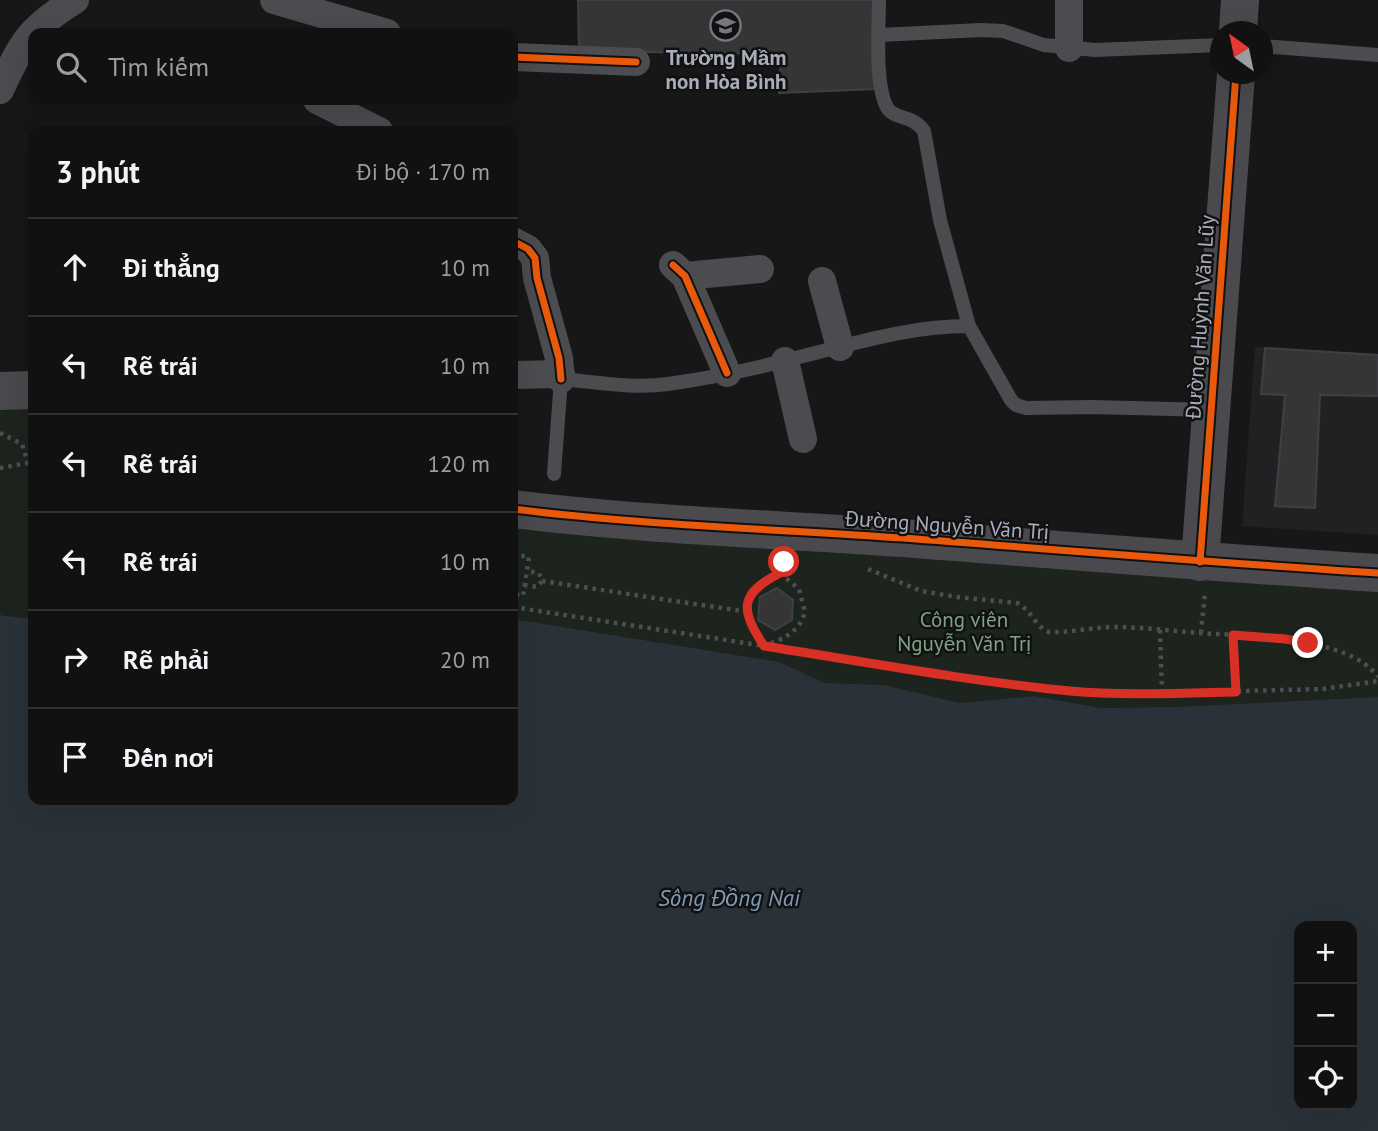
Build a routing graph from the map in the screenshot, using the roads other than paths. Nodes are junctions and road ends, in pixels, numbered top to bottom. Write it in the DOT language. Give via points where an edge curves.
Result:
graph roads {
  1 [pos="75,0"];
  2 [pos="274,0"];
  3 [pos="879,0"];
  4 [pos="1069,0"];
  5 [pos="1240,0"];
  6 [pos="1239,21"];
  7 [pos="36,28"];
  8 [pos="370,28"];
  9 [pos="879,35"];
  10 [pos="28,37"];
  11 [pos="1210,45"];
  12 [pos="1273,47"];
  13 [pos="1069,48"];
  14 [pos="1378,55"];
  15 [pos="518,57"];
  16 [pos="636,62"];
  17 [pos="1235,84"];
  18 [pos="0,90"];
  19 [pos="327,105"];
  20 [pos="369,126"];
  21 [pos="518,244"];
  22 [pos="760,269"];
  23 [pos="822,281"];
  24 [pos="969,326"];
  25 [pos="840,346"];
  26 [pos="785,361"];
  27 [pos="727,373"];
  28 [pos="518,375"];
  29 [pos="561,377"];
  30 [pos="28,390"];
  31 [pos="0,391"];
  32 [pos="1210,410"];
  33 [pos="803,439"];
  34 [pos="554,474"];
  35 [pos="518,510"];
  36 [pos="1378,573"];
  37 [pos="1202,577"];
  1 -- 7 [label="street"];
  2 -- 8 [label="street"];
  3 -- 9 [label="lane"];
  4 -- 13 [label="street"];
  5 -- 6 [label="street"];
  9 -- 13 [label="lane" via="1003,31"];
  9 -- 24 [label="lane" via="879,71 888,108 918,123 924,131 940,220"];
  10 -- 18 [label="street"];
  11 -- 13 [label="lane"];
  12 -- 14 [label="lane"];
  15 -- 16 [label="street"];
  17 -- 32 [label="street, Đường Huỳnh Văn Lũy"];
  19 -- 20 [label="street"];
  21 -- 29 [label="street" via="535,258"];
  22 -- 27 [label="street" via="679,270"];
  23 -- 25 [label="street"];
  24 -- 25 [label="lane" via="907,330"];
  24 -- 32 [label="lane" via="1016,405"];
  25 -- 26 [label="lane"];
  26 -- 27 [label="lane"];
  26 -- 33 [label="street"];
  27 -- 29 [label="lane" via="642,385"];
  28 -- 29 [label="street"];
  29 -- 34 [label="lane"];
  30 -- 31 [label="street"];
  32 -- 37 [label="street, Đường Huỳnh Văn Lũy"];
  35 -- 37 [label="street, Đường Nguyễn Văn Trị" via="903,538"];
  36 -- 37 [label="street, Đường Nguyễn Văn Trị"];
}
